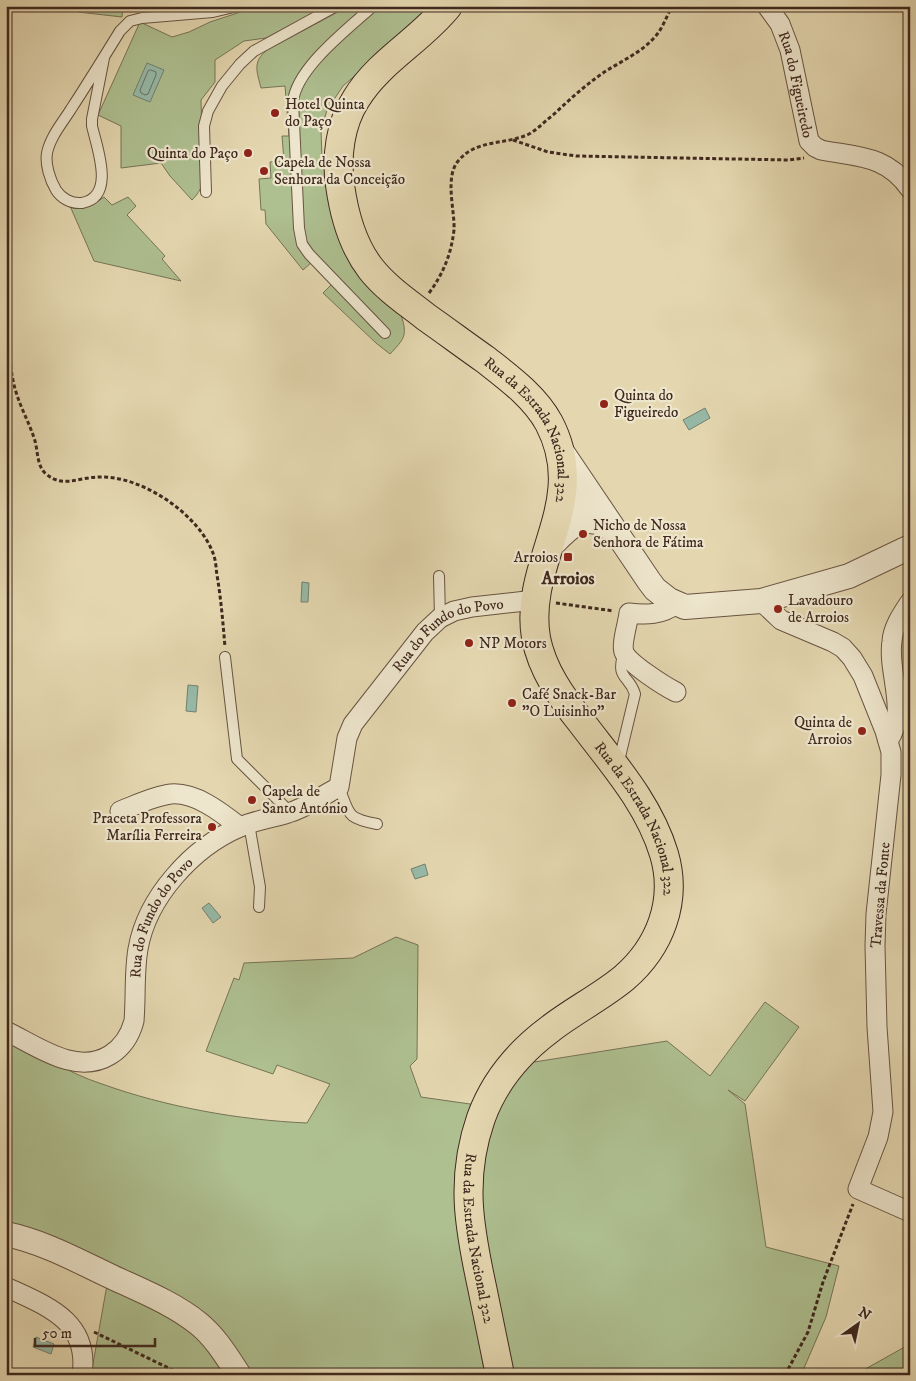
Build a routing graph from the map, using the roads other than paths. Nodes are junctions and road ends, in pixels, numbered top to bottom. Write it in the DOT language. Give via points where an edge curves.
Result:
graph roads {
  1 [pos="238,6"];
  2 [pos="336,6"];
  3 [pos="373,6"];
  4 [pos="448,6"];
  5 [pos="767,6"];
  6 [pos="104,58"];
  7 [pos="910,189"];
  8 [pos="206,192"];
  9 [pos="385,332"];
  10 [pos="558,446"];
  11 [pos="562,498"];
  12 [pos="609,524"];
  13 [pos="910,547"];
  14 [pos="548,549"];
  15 [pos="439,576"];
  16 [pos="535,600"];
  17 [pos="761,601"];
  18 [pos="910,602"];
  19 [pos="676,604"];
  20 [pos="440,618"];
  21 [pos="624,652"];
  22 [pos="226,657"];
  23 [pos="676,692"];
  24 [pos="903,708"];
  25 [pos="888,741"];
  26 [pos="617,769"];
  27 [pos="339,787"];
  28 [pos="120,811"];
  29 [pos="291,813"];
  30 [pos="377,824"];
  31 [pos="244,825"];
  32 [pos="259,907"];
  33 [pos="6,1031"];
  34 [pos="910,1212"];
  35 [pos="6,1234"];
  36 [pos="6,1287"];
  37 [pos="82,1375"];
  38 [pos="239,1375"];
  39 [pos="500,1375"];
  1 -- 6 [label="lane" via="213,12 136,19 124,26"];
  2 -- 8 [label="lane" via="254,51 222,86 208,111 204,126"];
  3 -- 9 [label="lane" via="318,57 298,84 292,102 302,244"];
  4 -- 10 [label="main road, Rua da Estrada Nacional 322" via="379,71 353,103 339,151 343,202 354,237 370,268 417,310 523,390 545,417"];
  5 -- 7 [label="street, Rua do Figueiredo" via="780,24 790,50 809,141 824,151 878,161 894,170"];
  6 -- 6 [label="lane" via="47,152 47,167 53,184 62,197 74,202 93,199 100,190 102,175 92,119"];
  10 -- 11 [label="main road, Rua da Estrada Nacional 322"];
  10 -- 12 [label="street"];
  11 -- 12 [label="street"];
  11 -- 14 [label="main road, Rua da Estrada Nacional 322"];
  12 -- 14 [label="street" via="592,520 579,522"];
  12 -- 19 [label="street" via="655,589"];
  13 -- 17 [label="street" via="849,576"];
  14 -- 16 [label="main road, Rua da Estrada Nacional 322"];
  15 -- 20 [label="lane"];
  16 -- 20 [label="street, Rua do Fundo do Povo" via="472,607"];
  16 -- 26 [label="main road, Rua da Estrada Nacional 322" via="536,634 547,670 562,696"];
  17 -- 19 [label="street" via="692,607"];
  17 -- 25 [label="street, Travessa da Fonte" via="781,620 833,642 848,653 863,676"];
  18 -- 24 [label="street" via="896,625 892,641"];
  19 -- 21 [label="street" via="655,614 629,614"];
  20 -- 27 [label="street, Rua do Fundo do Povo" via="425,632 353,724 347,738"];
  21 -- 23 [label="street" via="656,680"];
  21 -- 26 [label="lane" via="621,672 635,694"];
  22 -- 29 [label="lane" via="237,759"];
  24 -- 25 [label="street"];
  25 -- 34 [label="street, Travessa da Fonte" via="891,775 875,946 883,1112 878,1137 858,1189"];
  26 -- 39 [label="main road, Rua da Estrada Nacional 322" via="643,806 663,848 669,877 668,906 659,933 638,964 525,1050 496,1087 480,1121 468,1175 469,1216"];
  27 -- 29 [label="street, Rua do Fundo do Povo"];
  27 -- 30 [label="lane" via="351,815"];
  28 -- 31 [label="street" via="164,795 177,794 212,806"];
  29 -- 31 [label="street, Rua do Fundo do Povo"];
  31 -- 32 [label="lane" via="260,887"];
  31 -- 33 [label="street, Rua do Fundo do Povo" via="194,858 153,907 138,948 134,1021 130,1033 116,1051 95,1062 73,1062"];
  35 -- 38 [label="street" via="57,1251 180,1310 210,1336"];
  36 -- 37 [label="street" via="34,1300 72,1326 79,1338 83,1357"];
}
